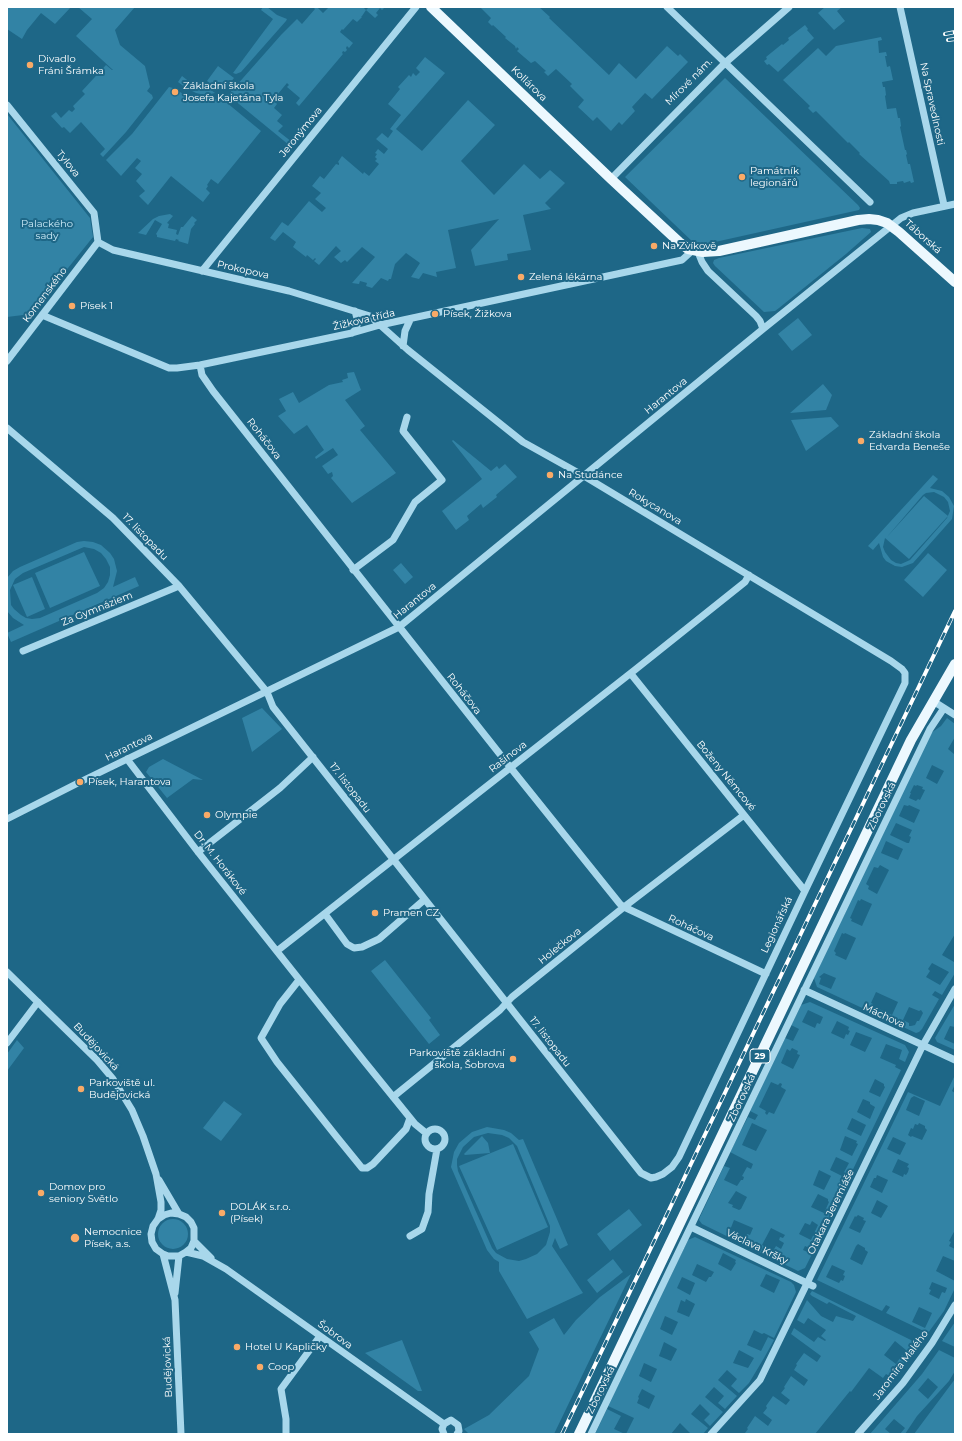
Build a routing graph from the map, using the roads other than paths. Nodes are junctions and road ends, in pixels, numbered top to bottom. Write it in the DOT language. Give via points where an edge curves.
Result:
graph roads {
  1 [pos="416,7"];
  2 [pos="431,7"];
  3 [pos="667,7"];
  4 [pos="789,7"];
  5 [pos="900,7"];
  6 [pos="725,63"];
  7 [pos="7,105"];
  8 [pos="611,178"];
  9 [pos="870,202"];
  10 [pos="955,204"];
  11 [pos="944,206"];
  12 [pos="892,226"];
  13 [pos="98,242"];
  14 [pos="696,251"];
  15 [pos="202,271"];
  16 [pos="955,282"];
  17 [pos="354,311"];
  18 [pos="42,315"];
  19 [pos="410,320"];
  20 [pos="380,325"];
  21 [pos="763,329"];
  22 [pos="352,333"];
  23 [pos="403,346"];
  24 [pos="7,361"];
  25 [pos="200,365"];
  26 [pos="407,417"];
  27 [pos="7,428"];
  28 [pos="584,476"];
  29 [pos="353,570"];
  30 [pos="749,575"];
  31 [pos="179,586"];
  32 [pos="399,627"];
  33 [pos="23,651"];
  34 [pos="955,664"];
  35 [pos="905,673"];
  36 [pos="631,674"];
  37 [pos="266,692"];
  38 [pos="933,701"];
  39 [pos="944,708"];
  40 [pos="955,715"];
  41 [pos="313,757"];
  42 [pos="127,759"];
  43 [pos="510,768"];
  44 [pos="744,815"];
  45 [pos="7,819"];
  46 [pos="198,852"];
  47 [pos="393,860"];
  48 [pos="804,891"];
  49 [pos="424,900"];
  50 [pos="624,907"];
  51 [pos="324,914"];
  52 [pos="277,951"];
  53 [pos="7,972"];
  54 [pos="766,974"];
  55 [pos="299,980"];
  56 [pos="955,989"];
  57 [pos="804,990"];
  58 [pos="38,1002"];
  59 [pos="507,1003"];
  60 [pos="7,1043"];
  61 [pos="923,1045"];
  62 [pos="955,1060"];
  63 [pos="393,1098"];
  64 [pos="410,1118"];
  65 [pos="426,1133"];
  66 [pos="437,1150"];
  67 [pos="156,1174"];
  68 [pos="656,1177"];
  69 [pos="179,1214"];
  70 [pos="158,1219"];
  71 [pos="691,1227"];
  72 [pos="410,1236"];
  73 [pos="194,1241"];
  74 [pos="186,1252"];
  75 [pos="163,1254"];
  76 [pos="179,1256"];
  77 [pos="215,1262"];
  78 [pos="810,1284"];
  79 [pos="175,1300"];
  80 [pos="955,1305"];
  81 [pos="320,1336"];
  82 [pos="444,1424"];
  83 [pos="181,1434"];
  84 [pos="286,1434"];
  85 [pos="444,1434"];
  86 [pos="457,1434"];
  87 [pos="579,1434"];
  88 [pos="591,1434"];
  89 [pos="711,1434"];
  90 [pos="858,1434"];
  1 -- 15 [label="street, Jeronýmova"];
  2 -- 8 [label="main road, Kollárova"];
  3 -- 6 [label="street"];
  4 -- 6 [label="street"];
  5 -- 11 [label="street, Na Spravedlnosti"];
  6 -- 8 [label="street, Mírové nám."];
  6 -- 9 [label="street, Mírové nám."];
  7 -- 13 [label="street, Tylova" via="94,213"];
  8 -- 14 [label="main road" via="679,242"];
  10 -- 11 [label="street"];
  11 -- 12 [label="street" via="908,214"];
  12 -- 14 [label="main road" via="878,220 865,219 719,251"];
  12 -- 16 [label="main road, Táborská"];
  12 -- 21 [label="street"];
  13 -- 15 [label="street, Prokopova" via="114,250"];
  13 -- 18 [label="street, Komenského"];
  14 -- 19 [label="street, Žižkova třída" via="682,260 668,264"];
  14 -- 21 [label="street" via="708,271 756,316"];
  15 -- 17 [label="street, Prokopova" via="289,291"];
  17 -- 20 [label="street, Prokopova" via="370,316"];
  17 -- 22 [label="street" via="358,322"];
  18 -- 24 [label="street, Komenského"];
  18 -- 25 [label="street, Žižkova třída" via="169,368"];
  19 -- 20 [label="street, Žižkova třída"];
  19 -- 23 [label="street"];
  20 -- 22 [label="street, Žižkova třída"];
  20 -- 23 [label="street, Rokycanova"];
  21 -- 28 [label="street, Harantova"];
  22 -- 25 [label="street, Žižkova třída"];
  23 -- 28 [label="street, Rokycanova" via="523,442"];
  25 -- 29 [label="street, Roháčova" via="202,375 213,391"];
  26 -- 29 [label="street" via="403,431 442,480 415,502 393,540"];
  27 -- 31 [label="street, 17. listopadu" via="113,518"];
  28 -- 30 [label="street, Rokycanova"];
  28 -- 32 [label="street, Harantova"];
  29 -- 32 [label="street, Roháčova"];
  30 -- 35 [label="street, Rokycanova" via="897,665"];
  30 -- 36 [label="street, Rašínova" via="745,582"];
  31 -- 33 [label="street, Za Gymnáziem"];
  31 -- 37 [label="street, 17. listopadu"];
  32 -- 37 [label="street, Harantova"];
  32 -- 43 [label="street, Roháčova"];
  34 -- 38 [label="main road, 29"];
  35 -- 48 [label="street, Legionářská" via="905,683"];
  36 -- 43 [label="street, Rašínova"];
  36 -- 44 [label="street, Boženy Němcové"];
  37 -- 41 [label="street, 17. listopadu" via="273,707"];
  37 -- 42 [label="street, Harantova"];
  38 -- 39 [label="street"];
  38 -- 87 [label="main road, 29" via="911,740"];
  39 -- 40 [label="street"];
  39 -- 57 [label="street, Zborovská" via="930,729"];
  41 -- 46 [label="street" via="280,788"];
  41 -- 47 [label="street, 17. listopadu"];
  42 -- 45 [label="street, Harantova"];
  42 -- 46 [label="street, Dr. M. Horákové"];
  43 -- 47 [label="street, Rašínova"];
  43 -- 50 [label="street, Roháčova"];
  44 -- 48 [label="street, Boženy Němcové"];
  44 -- 50 [label="street, Holečkova"];
  46 -- 52 [label="street, Dr. M. Horákové"];
  47 -- 49 [label="street, 17. listopadu"];
  47 -- 51 [label="street, Rašínova"];
  48 -- 54 [label="street, Legionářská"];
  49 -- 51 [label="street" via="379,939 362,947 354,948 348,944"];
  49 -- 59 [label="street, 17. listopadu"];
  50 -- 54 [label="street, Roháčova"];
  50 -- 59 [label="street, Holečkova"];
  51 -- 52 [label="street, Rašínova"];
  52 -- 55 [label="street, Dr. M. Horákové"];
  53 -- 58 [label="street, Budějovická"];
  54 -- 68 [label="street, Legionářská" via="679,1157 664,1174"];
  55 -- 63 [label="street, Dr. M. Horákové"];
  55 -- 64 [label="street" via="280,1004 260,1038 362,1168 367,1168 379,1158 406,1129"];
  56 -- 61 [label="street, Otakara Jeremiáše"];
  57 -- 61 [label="street, Máchova"];
  57 -- 71 [label="street, Zborovská"];
  58 -- 60 [label="street"];
  58 -- 67 [label="street, Budějovická" via="113,1079 132,1110"];
  59 -- 63 [label="street, Holečkova"];
  59 -- 68 [label="street, 17. listopadu" via="641,1173 651,1178"];
  61 -- 62 [label="street, Máchova"];
  61 -- 78 [label="street, Otakara Jeremiáše"];
  63 -- 64 [label="street, Dr. M. Horákové"];
  64 -- 65 [label="street, Dr. M. Horákové"];
  65 -- 66 [label="street, Dr. M. Horákové" via="424,1140 427,1146"];
  65 -- 66 [label="street" via="435,1129 445,1137 444,1143"];
  66 -- 72 [label="street" via="428,1212 422,1228"];
  67 -- 69 [label="street, Budějovická"];
  67 -- 70 [label="street, Budějovická" via="161,1202"];
  69 -- 70 [label="street" via="172,1213"];
  69 -- 73 [label="street, Budějovická" via="191,1222 194,1228"];
  70 -- 75 [label="street, Budějovická" via="153,1226 152,1242"];
  71 -- 78 [label="street, Václava Kršky"];
  71 -- 88 [label="street, Zborovská"];
  73 -- 74 [label="street"];
  73 -- 77 [label="street, Šobrova"];
  74 -- 76 [label="street"];
  74 -- 77 [label="street, Šobrova"];
  75 -- 76 [label="street"];
  75 -- 79 [label="street, Budějovická"];
  76 -- 79 [label="street, Budějovická"];
  77 -- 81 [label="street, Šobrova"];
  78 -- 89 [label="street, Otakara Jeremiáše" via="760,1380"];
  79 -- 83 [label="street, Budějovická"];
  80 -- 90 [label="street, Jaromíra Malého" via="903,1383"];
  81 -- 82 [label="street, Šobrova"];
  81 -- 84 [label="street" via="281,1389"];
  82 -- 85 [label="street"];
  82 -- 86 [label="street, Šobrova" via="448,1421 456,1422 459,1428"];
}
